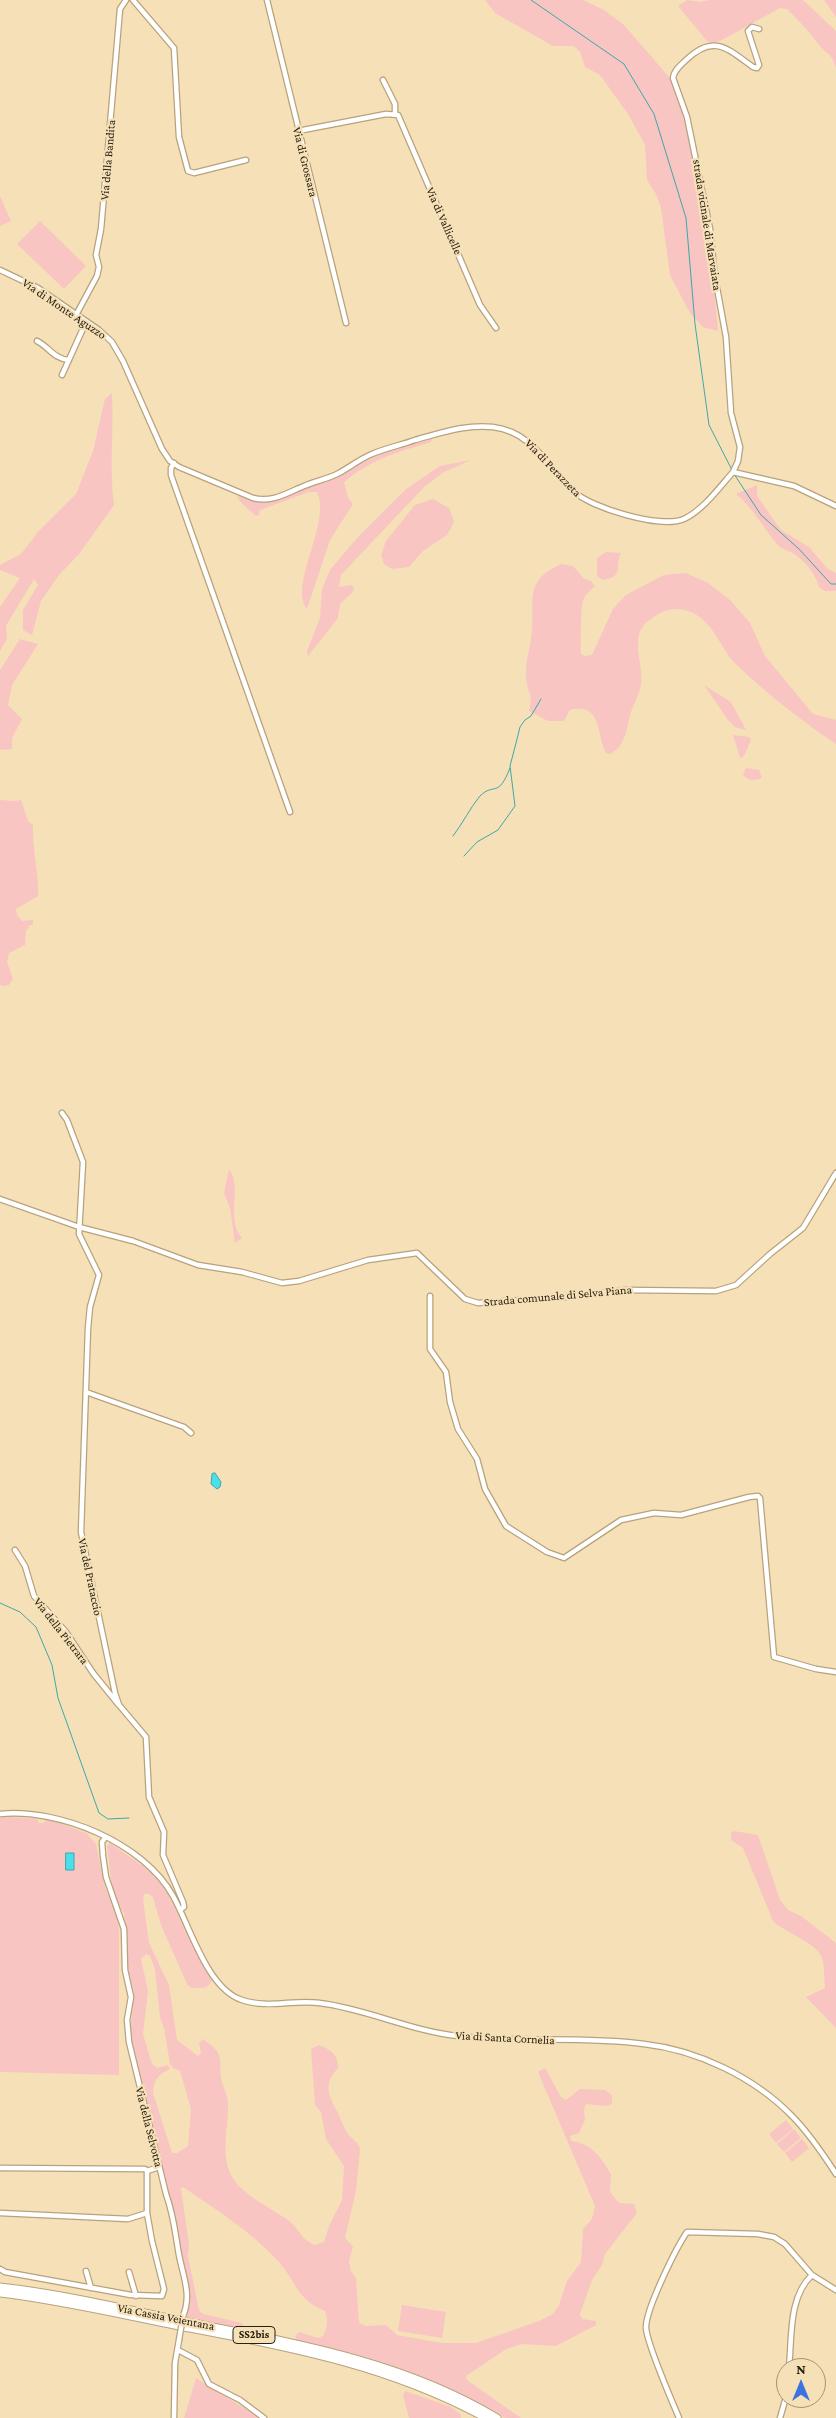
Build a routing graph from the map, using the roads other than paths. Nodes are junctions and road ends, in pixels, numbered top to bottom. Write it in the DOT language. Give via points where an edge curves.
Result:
graph roads {
  1 [pos="126,0"];
  2 [pos="133,0"];
  3 [pos="266,0"];
  4 [pos="760,29"];
  5 [pos="383,80"];
  6 [pos="395,114"];
  7 [pos="298,131"];
  8 [pos="246,160"];
  9 [pos="0,270"];
  10 [pos="76,315"];
  11 [pos="86,322"];
  12 [pos="346,323"];
  13 [pos="496,328"];
  14 [pos="37,341"];
  15 [pos="69,360"];
  16 [pos="62,375"];
  17 [pos="174,464"];
  18 [pos="733,472"];
  19 [pos="836,506"];
  20 [pos="290,812"];
  21 [pos="62,1113"];
  22 [pos="836,1174"];
  23 [pos="0,1198"];
  24 [pos="79,1227"];
  25 [pos="430,1296"];
  26 [pos="86,1392"];
  27 [pos="190,1433"];
  28 [pos="15,1550"];
  29 [pos="836,1672"];
  30 [pos="119,1705"];
  31 [pos="0,1814"];
  32 [pos="105,1838"];
  33 [pos="180,1910"];
  34 [pos="159,2167"];
  35 [pos="0,2168"];
  36 [pos="148,2171"];
  37 [pos="836,2174"];
  38 [pos="0,2213"];
  39 [pos="148,2214"];
  40 [pos="0,2269"];
  41 [pos="86,2271"];
  42 [pos="129,2272"];
  43 [pos="812,2276"];
  44 [pos="0,2287"];
  45 [pos="90,2288"];
  46 [pos="836,2290"];
  47 [pos="0,2293"];
  48 [pos="136,2296"];
  49 [pos="178,2350"];
  50 [pos="790,2358"];
  51 [pos="174,2418"];
  52 [pos="264,2418"];
  53 [pos="486,2418"];
  54 [pos="497,2418"];
  55 [pos="679,2418"];
  1 -- 10 [label="street, Via della Bandita" via="120,9 96,255 99,269"];
  2 -- 8 [label="street" via="174,47 179,137 188,171"];
  3 -- 7 [label="street, Via di Grossara"];
  4 -- 18 [label="street, strada vicinale di Marvaiata" via="751,27 748,33 758,68 752,68 728,48 710,45 690,56 673,78 687,117 711,232 726,337 731,413 740,447"];
  5 -- 6 [label="street, Via di Vallicelle" via="395,104"];
  6 -- 7 [label="street"];
  6 -- 13 [label="street, Via di Vallicelle" via="400,118 481,307"];
  7 -- 12 [label="street, Via di Grossara"];
  9 -- 10 [label="street, Via di Monte Aguzzo" via="33,285"];
  10 -- 11 [label="street, Via di Monte Aguzzo"];
  11 -- 15 [label="street"];
  11 -- 17 [label="street, Via di Monte Aguzzo" via="104,334 115,347 162,449"];
  14 -- 15 [label="street" via="58,358"];
  15 -- 16 [label="street"];
  17 -- 18 [label="street, Via di Perazzeta" via="264,500 283,496 388,448 458,428 496,428 529,442 573,491 588,502 621,514 668,522 690,515"];
  17 -- 20 [label="street" via="171,475"];
  18 -- 19 [label="street" via="794,486"];
  21 -- 24 [label="street" via="84,1164"];
  22 -- 24 [label="street, Strada comunale di Selva Piana" via="803,1228 736,1285 716,1291 632,1289 475,1303 464,1297 416,1253 374,1259 282,1283 238,1271 198,1265 133,1241"];
  23 -- 24 [label="street"];
  24 -- 26 [label="street, Via del Prataccio" via="83,1245 99,1275 90,1311"];
  25 -- 29 [label="street" via="430,1349 446,1372 450,1402 460,1432 477,1459 483,1486 506,1526 546,1552 564,1558 621,1520 654,1513 681,1515 757,1496 760,1498 774,1656"];
  26 -- 27 [label="street" via="184,1427"];
  26 -- 30 [label="street, Via del Prataccio" via="81,1532"];
  28 -- 30 [label="street, Via della Pietrara" via="26,1570 34,1596 66,1632"];
  30 -- 33 [label="street, Via del Prataccio" via="146,1738 149,1797 163,1827 163,1855 184,1902"];
  31 -- 32 [label="street" via="41,1814 75,1824"];
  32 -- 33 [label="street, Via di Santa Cornelia" via="150,1866 167,1886"];
  32 -- 34 [label="street, Via della Selvotta" via="102,1842 106,1877 124,1929 124,1970 131,1997 127,2020 129,2042"];
  33 -- 37 [label="street, Via di Santa Cornelia" via="215,1978 238,1999 268,2004 319,2002 458,2036 635,2043 677,2051 721,2067 773,2100 797,2121"];
  34 -- 36 [label="street"];
  34 -- 49 [label="street, Via della Selvotta, bridge" via="174,2217 187,2291"];
  35 -- 36 [label="street"];
  36 -- 39 [label="street"];
  38 -- 39 [label="street" via="128,2219"];
  39 -- 48 [label="street" via="164,2292 159,2297"];
  40 -- 45 [label="street"];
  41 -- 45 [label="street"];
  42 -- 48 [label="street"];
  43 -- 46 [label="street"];
  43 -- 50 [label="street" via="804,2284 797,2300"];
  43 -- 55 [label="street" via="785,2244 774,2237 687,2232 665,2273 646,2324"];
  44 -- 54 [label="highway, Via Cassia Veientana / SS2bis" via="72,2298 337,2353 394,2370"];
  45 -- 48 [label="street"];
  47 -- 53 [label="highway, Via Cassia Veientana / SS2bis" via="71,2303 336,2358 392,2375"];
  49 -- 51 [label="street, Via della Selvotta"];
  49 -- 52 [label="street" via="197,2360 209,2384 240,2400"];
}
